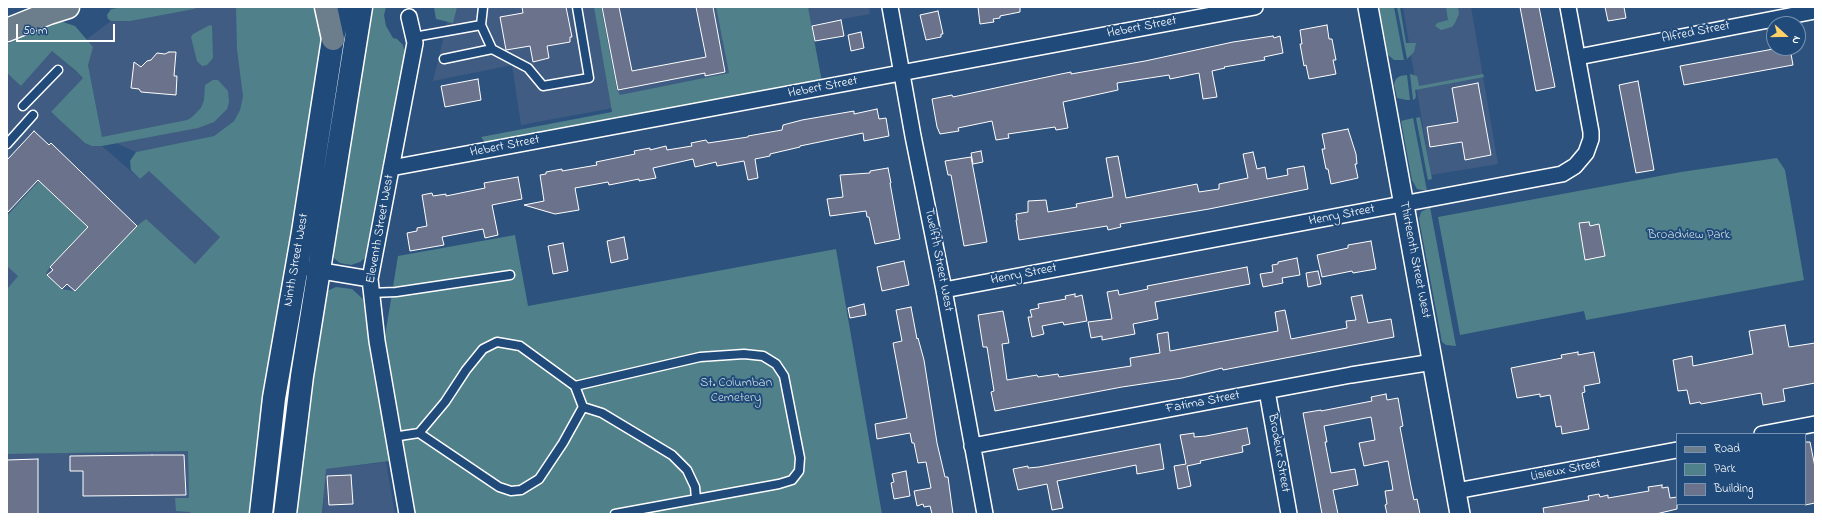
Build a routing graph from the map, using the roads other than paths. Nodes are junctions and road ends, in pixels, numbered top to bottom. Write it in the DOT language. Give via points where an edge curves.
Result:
graph roads {
  1 [pos="68,7"];
  2 [pos="326,7"];
  3 [pos="340,7"];
  4 [pos="361,7"];
  5 [pos="482,7"];
  6 [pos="577,7"];
  7 [pos="890,7"];
  8 [pos="1255,7"];
  9 [pos="1368,7"];
  10 [pos="1568,7"];
  11 [pos="1815,11"];
  12 [pos="409,17"];
  13 [pos="482,25"];
  14 [pos="7,30"];
  15 [pos="414,37"];
  16 [pos="333,39"];
  17 [pos="492,49"];
  18 [pos="1578,56"];
  19 [pos="444,59"];
  20 [pos="58,70"];
  21 [pos="902,73"];
  22 [pos="23,106"];
  23 [pos="33,115"];
  24 [pos="7,144"];
  25 [pos="391,168"];
  26 [pos="1404,204"];
  27 [pos="296,266"];
  28 [pos="318,271"];
  29 [pos="510,275"];
  30 [pos="370,286"];
  31 [pos="944,290"];
  32 [pos="1433,362"];
  33 [pos="575,386"];
  34 [pos="1267,391"];
  35 [pos="583,407"];
  36 [pos="1815,424"];
  37 [pos="419,433"];
  38 [pos="1767,433"];
  39 [pos="393,437"];
  40 [pos="972,446"];
  41 [pos="1676,450"];
  42 [pos="1456,492"];
  43 [pos="696,499"];
  44 [pos="261,514"];
  45 [pos="285,514"];
  46 [pos="407,514"];
  47 [pos="615,514"];
  48 [pos="985,514"];
  49 [pos="1289,514"];
  50 [pos="1460,514"];
  1 -- 14 [label="main road"];
  2 -- 16 [label="main road"];
  3 -- 16 [label="main road, Ninth Street West"];
  4 -- 28 [label="main road, Ninth Street West"];
  5 -- 13 [label="lane"];
  6 -- 17 [label="lane" via="588,78 543,86 528,68"];
  7 -- 21 [label="street, Twelfth Street West"];
  8 -- 21 [label="street, Hebert Street"];
  9 -- 26 [label="street, Thirteenth Street West"];
  10 -- 18 [label="street, Henry Street"];
  11 -- 18 [label="street, Alfred Street"];
  12 -- 15 [label="street, Eleventh Street West"];
  13 -- 15 [label="lane"];
  13 -- 17 [label="lane"];
  15 -- 25 [label="street, Eleventh Street West" via="416,43"];
  16 -- 27 [label="main road, Ninth Street West"];
  17 -- 19 [label="lane"];
  18 -- 26 [label="street, Henry Street" via="1591,139 1586,153 1576,166 1558,175"];
  20 -- 22 [label="lane"];
  21 -- 25 [label="street, Hebert Street"];
  21 -- 31 [label="street, Twelfth Street West"];
  23 -- 24 [label="lane"];
  25 -- 30 [label="street, Eleventh Street West"];
  26 -- 31 [label="street, Henry Street"];
  26 -- 32 [label="street, Thirteenth Street West"];
  27 -- 28 [label="street"];
  27 -- 44 [label="main road, Ninth Street West" via="274,398"];
  28 -- 30 [label="street"];
  28 -- 45 [label="main road, Ninth Street West"];
  29 -- 30 [label="lane" via="396,292"];
  30 -- 39 [label="street, Eleventh Street West"];
  31 -- 40 [label="street, Twelfth Street West"];
  32 -- 34 [label="street, Fatima Street"];
  32 -- 42 [label="street, Thirteenth Street West"];
  33 -- 35 [label="lane"];
  33 -- 37 [label="lane" via="520,346 497,342 483,349 446,402"];
  33 -- 43 [label="lane" via="700,357 744,354 763,356 776,364 784,376 800,458 799,471 792,480 779,484"];
  34 -- 40 [label="street, Fatima Street"];
  34 -- 49 [label="street, Brodeur Street"];
  35 -- 37 [label="lane" via="539,479 521,490 511,491 499,487"];
  35 -- 43 [label="lane" via="602,413 672,455 687,470 695,488"];
  36 -- 38 [label="street"];
  37 -- 39 [label="lane"];
  39 -- 46 [label="street, Eleventh Street West"];
  40 -- 48 [label="street, Twelfth Street West"];
  41 -- 42 [label="street, Lisieux Street"];
  42 -- 50 [label="street, Thirteenth Street West"];
  43 -- 47 [label="lane"];
}
